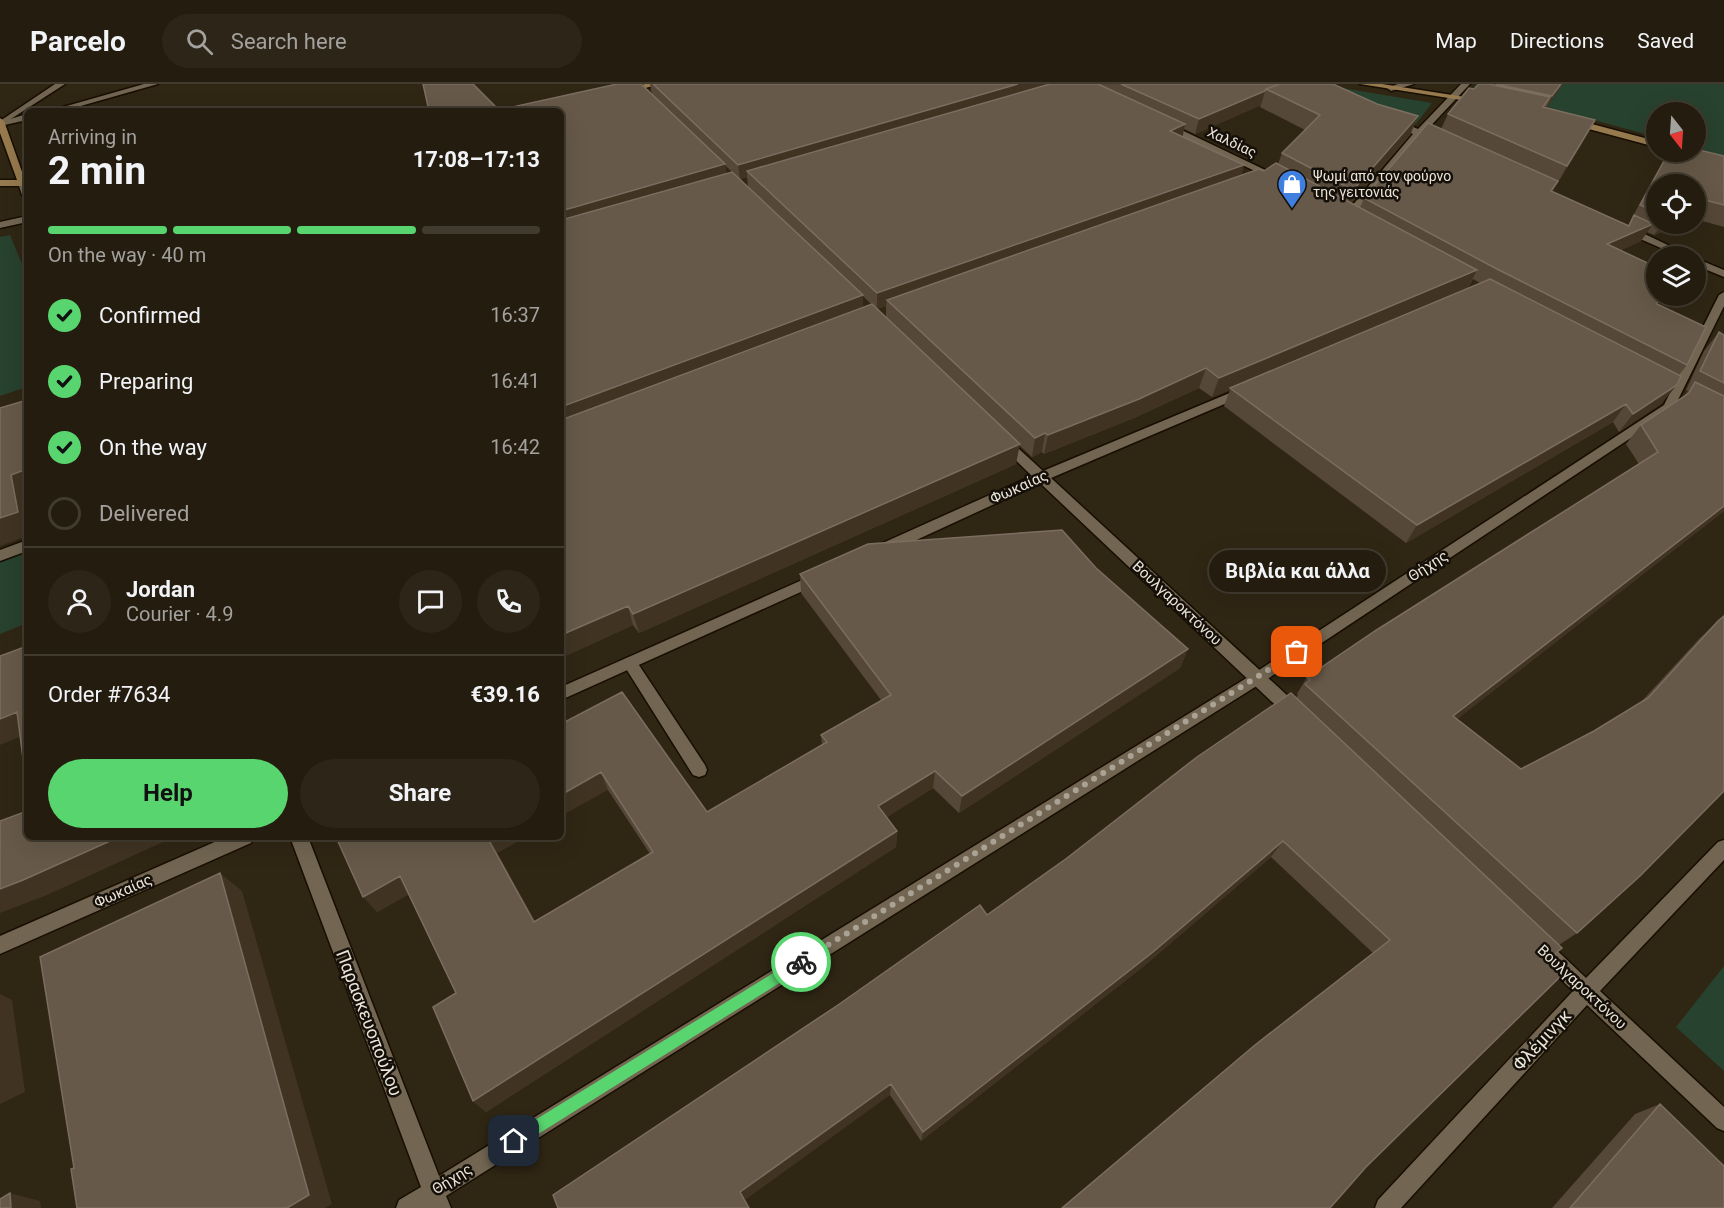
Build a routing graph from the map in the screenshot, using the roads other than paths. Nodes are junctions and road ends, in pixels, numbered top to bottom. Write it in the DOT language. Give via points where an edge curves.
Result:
graph roads {
  1 [pos="61,84"];
  2 [pos="154,84"];
  3 [pos="656,84"];
  4 [pos="1364,84"];
  5 [pos="1410,84"];
  6 [pos="1466,84"];
  7 [pos="635,86"];
  8 [pos="1391,88"];
  9 [pos="615,93"];
  10 [pos="1455,97"];
  11 [pos="1493,102"];
  12 [pos="654,104"];
  13 [pos="64,108"];
  14 [pos="24,118"];
  15 [pos="1387,118"];
  16 [pos="1564,119"];
  17 [pos="1153,120"];
  18 [pos="0,123"];
  19 [pos="1419,133"];
  20 [pos="1646,141"];
  21 [pos="1451,148"];
  22 [pos="1271,175"];
  23 [pos="24,181"];
  24 [pos="1283,181"];
  25 [pos="0,183"];
  26 [pos="24,183"];
  27 [pos="1250,183"];
  28 [pos="24,220"];
  29 [pos="1358,222"];
  30 [pos="1611,222"];
  31 [pos="0,225"];
  32 [pos="1664,246"];
  33 [pos="1706,266"];
  34 [pos="1724,274"];
  35 [pos="1724,295"];
  36 [pos="1261,384"];
  37 [pos="991,429"];
  38 [pos="1041,477"];
  39 [pos="24,546"];
  40 [pos="868,555"];
  41 [pos="0,556"];
  42 [pos="836,570"];
  43 [pos="630,663"];
  44 [pos="1258,678"];
  45 [pos="564,693"];
  46 [pos="1310,728"];
  47 [pos="699,770"];
  48 [pos="239,840"];
  49 [pos="300,840"];
  50 [pos="1724,848"];
  51 [pos="1526,934"];
  52 [pos="0,945"];
  53 [pos="1587,991"];
  54 [pos="1724,1120"];
  55 [pos="437,1199"];
  56 [pos="407,1208"];
  57 [pos="1386,1208"];
  1 -- 18 [label="street"];
  2 -- 13 [label="street"];
  3 -- 7 [label="main road"];
  4 -- 8 [label="main road"];
  5 -- 8 [label="street"];
  6 -- 10 [label="street"];
  7 -- 9 [label="main road"];
  7 -- 12 [label="street"];
  8 -- 10 [label="main road"];
  10 -- 11 [label="main road"];
  10 -- 19 [label="street"];
  14 -- 18 [label="street"];
  15 -- 19 [label="street"];
  16 -- 20 [label="main road"];
  17 -- 22 [label="street, Χαλδίας"];
  18 -- 23 [label="main road"];
  19 -- 21 [label="street"];
  19 -- 29 [label="street" via="1343,214"];
  22 -- 24 [label="street, Χαλδίας"];
  22 -- 27 [label="street"];
  25 -- 26 [label="main road"];
  28 -- 31 [label="street"];
  30 -- 32 [label="street"];
  33 -- 34 [label="street"];
  35 -- 44 [label="street, Θήχης" via="1669,407"];
  36 -- 38 [label="street, Φωκαίας"];
  37 -- 38 [label="street, Βουλγαροκτόνου"];
  38 -- 40 [label="street, Φωκαίας"];
  38 -- 44 [label="street, Βουλγαροκτόνου"];
  39 -- 41 [label="street"];
  42 -- 43 [label="street"];
  43 -- 45 [label="street"];
  43 -- 47 [label="street"];
  44 -- 46 [label="street, Βουλγαροκτόνου"];
  44 -- 55 [label="street, Θήχης"];
  48 -- 52 [label="street, Φωκαίας"];
  49 -- 55 [label="street, Παρασκευοπούλου"];
  50 -- 53 [label="street, Φλέμινγκ"];
  51 -- 53 [label="street, Βουλγαροκτόνου"];
  53 -- 54 [label="street, Βουλγαροκτόνου"];
  53 -- 57 [label="street, Φλέμινγκ"];
  55 -- 56 [label="street, Θήχης"];
}
